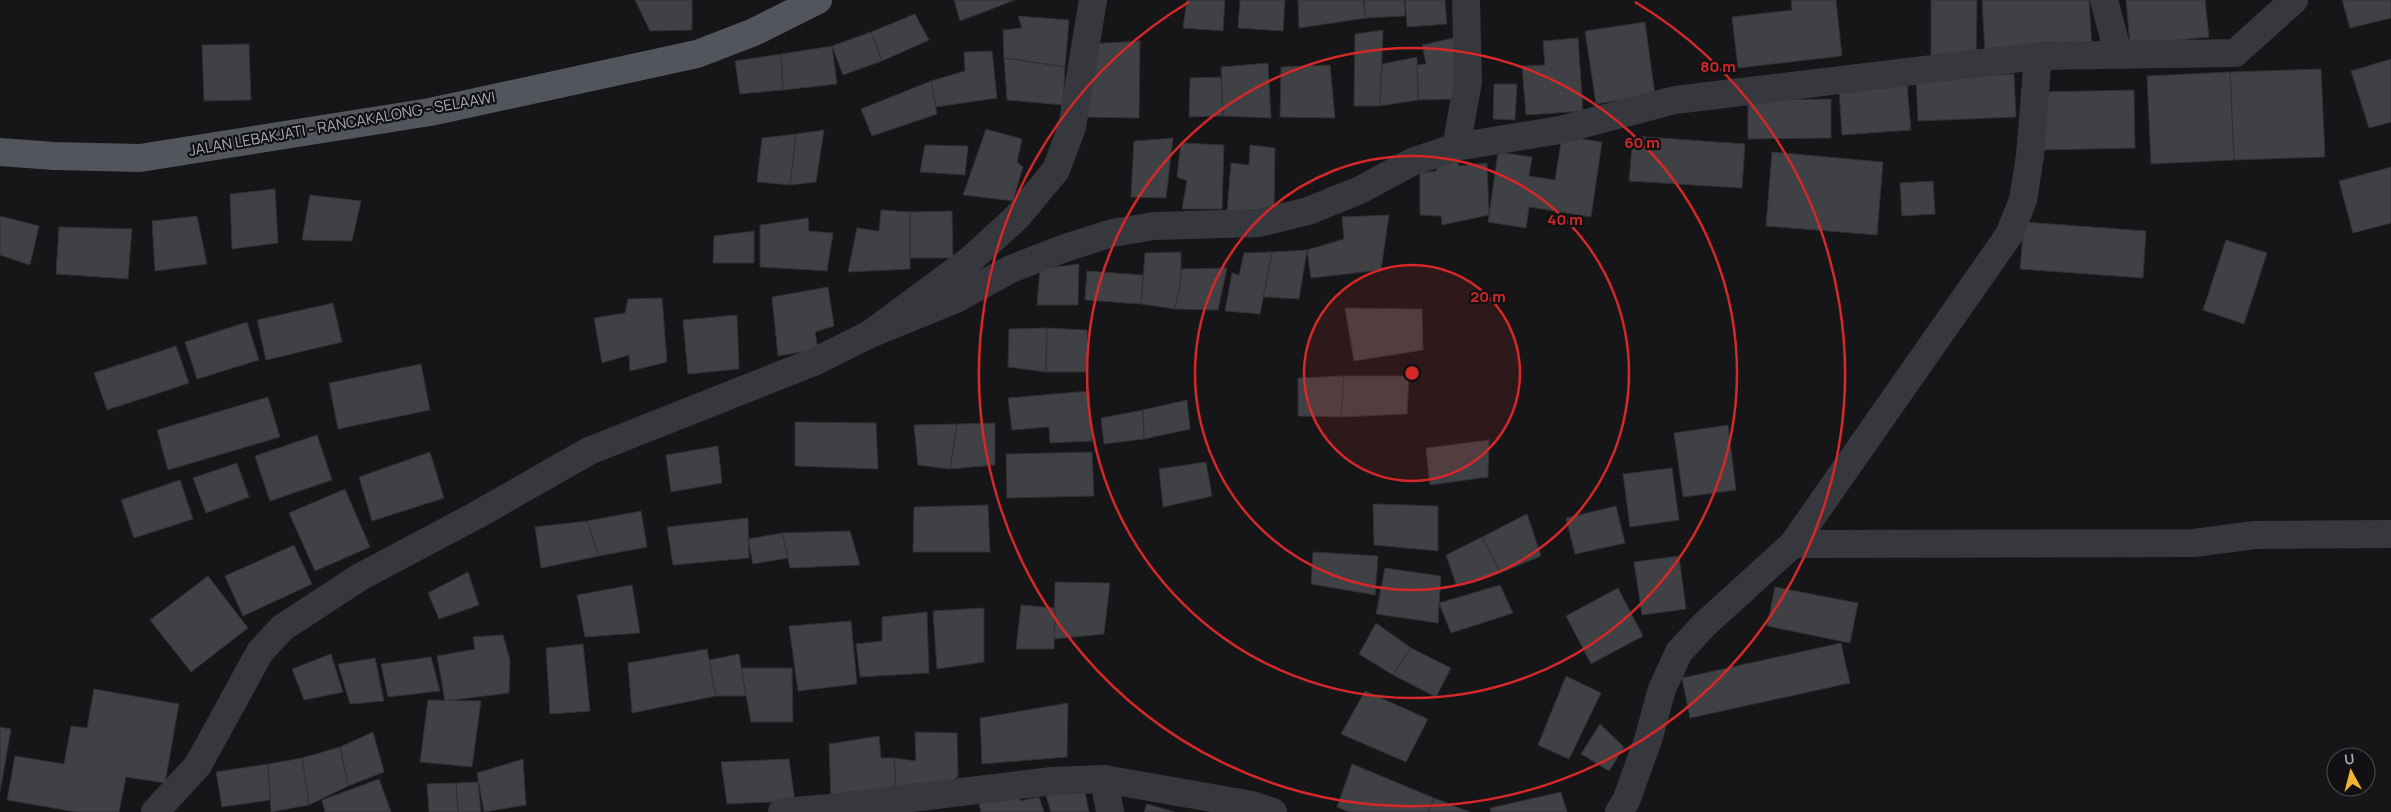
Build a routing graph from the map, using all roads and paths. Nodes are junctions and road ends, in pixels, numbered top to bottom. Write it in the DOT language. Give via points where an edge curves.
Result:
graph roads {
  1 [pos="818,0"];
  2 [pos="1093,0"];
  3 [pos="1466,0"];
  4 [pos="2104,0"];
  5 [pos="2294,0"];
  6 [pos="2118,53"];
  7 [pos="2038,56"];
  8 [pos="1456,147"];
  9 [pos="0,152"];
  10 [pos="870,334"];
  11 [pos="2391,534"];
  12 [pos="1793,544"];
  13 [pos="1104,779"];
  14 [pos="155,812"];
  15 [pos="782,812"];
  16 [pos="1110,812"];
  17 [pos="1273,812"];
  18 [pos="1619,812"];
  1 -- 9 [label="main road, JALAN LEBAKJATI - RANCAKALONG - SELAAWI" via="754,32 697,54 430,112 140,158"];
  2 -- 10 [label="street" via="1072,127 1056,170 1017,216 970,260"];
  3 -- 8 [label="street" via="1468,82"];
  4 -- 6 [label="street"];
  5 -- 6 [label="street" via="2234,53"];
  6 -- 7 [label="street"];
  7 -- 8 [label="street" via="1675,100 1560,130"];
  7 -- 12 [label="street" via="2023,200 2009,235"];
  8 -- 10 [label="street" via="1412,162 1360,190 1308,211 1259,223 1154,226 1112,233 1011,269 956,299"];
  10 -- 14 [label="street" via="816,361 589,451 360,577 282,628 260,652 198,765"];
  11 -- 12 [label="street" via="2255,535 2174,544"];
  12 -- 18 [label="street" via="1704,624 1679,652 1662,689 1648,740"];
  13 -- 15 [label="street" via="1052,781"];
  13 -- 16 [label="street"];
  13 -- 17 [label="street"];
}
